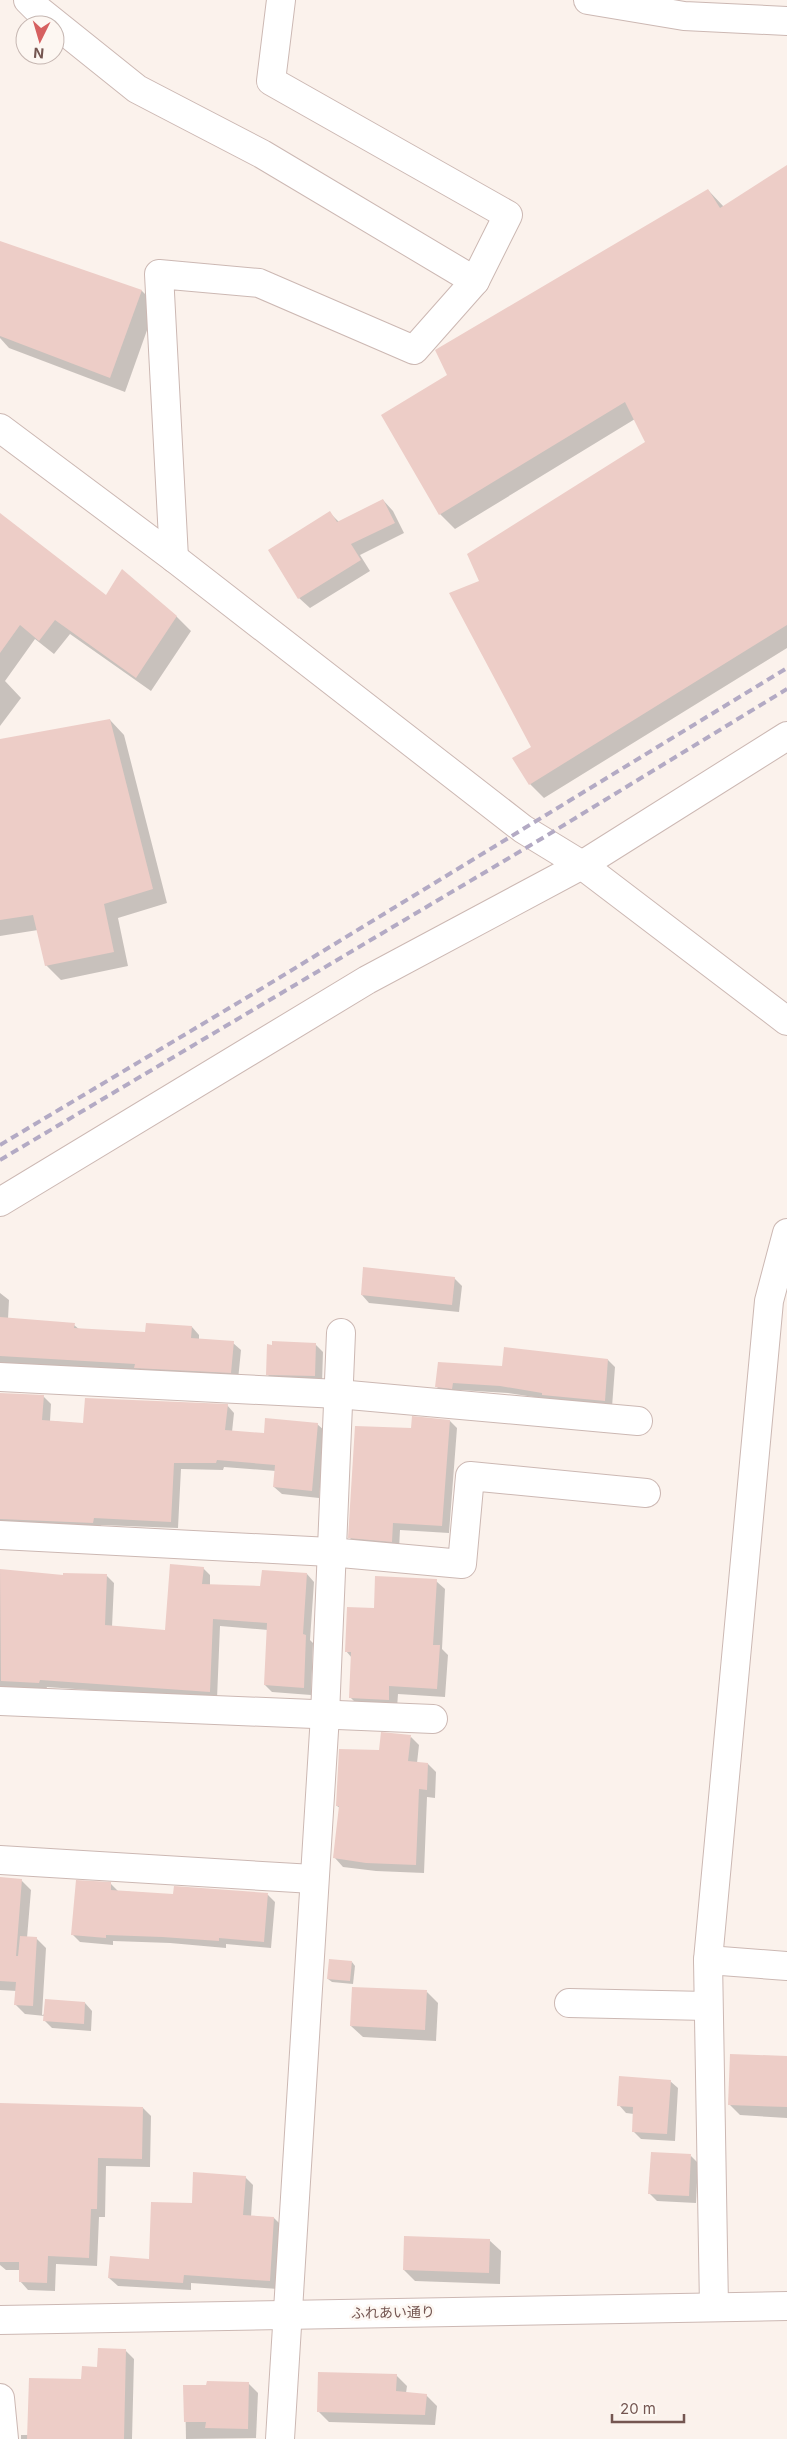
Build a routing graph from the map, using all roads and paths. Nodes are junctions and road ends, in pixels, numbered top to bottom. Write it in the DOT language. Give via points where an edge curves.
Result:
graph roads {
  1 [pos="28,0"];
  2 [pos="281,0"];
  3 [pos="588,0"];
  4 [pos="787,21"];
  5 [pos="475,281"];
  6 [pos="0,428"];
  7 [pos="174,558"];
  8 [pos="787,736"];
  9 [pos="582,865"];
  10 [pos="787,1021"];
  11 [pos="0,1202"];
  12 [pos="787,1232"];
  13 [pos="341,1333"];
  14 [pos="0,1377"];
  15 [pos="338,1394"];
  16 [pos="638,1421"];
  17 [pos="646,1493"];
  18 [pos="0,1535"];
  19 [pos="330,1552"];
  20 [pos="0,1700"];
  21 [pos="325,1715"];
  22 [pos="434,1720"];
  23 [pos="0,1860"];
  24 [pos="314,1879"];
  25 [pos="708,1960"];
  26 [pos="787,1966"];
  27 [pos="569,2003"];
  28 [pos="707,2006"];
  29 [pos="787,2306"];
  30 [pos="714,2307"];
  31 [pos="289,2314"];
  32 [pos="0,2320"];
  33 [pos="0,2398"];
  34 [pos="4,2439"];
  35 [pos="280,2439"];
  1 -- 5 [label="street" via="137,89 262,154"];
  2 -- 5 [label="street" via="271,81 508,216"];
  3 -- 4 [label="street" via="684,16"];
  5 -- 7 [label="street" via="414,350 258,283 159,274"];
  6 -- 7 [label="street"];
  7 -- 9 [label="street" via="523,828"];
  8 -- 9 [label="street"];
  9 -- 10 [label="street"];
  9 -- 11 [label="street" via="367,980"];
  12 -- 25 [label="street" via="769,1302"];
  13 -- 15 [label="street"];
  14 -- 15 [label="street"];
  15 -- 16 [label="street"];
  15 -- 19 [label="street"];
  17 -- 19 [label="street" via="470,1476 462,1564"];
  18 -- 19 [label="street"];
  19 -- 21 [label="street"];
  20 -- 21 [label="street"];
  21 -- 22 [label="street"];
  21 -- 24 [label="street"];
  23 -- 24 [label="street"];
  24 -- 31 [label="street"];
  25 -- 26 [label="street"];
  25 -- 28 [label="street"];
  27 -- 28 [label="street"];
  28 -- 30 [label="street"];
  29 -- 30 [label="street, ふれあい通り"];
  30 -- 31 [label="street, ふれあい通り"];
  31 -- 32 [label="street, ふれあい通り"];
  31 -- 35 [label="street"];
  33 -- 34 [label="street"];
}
